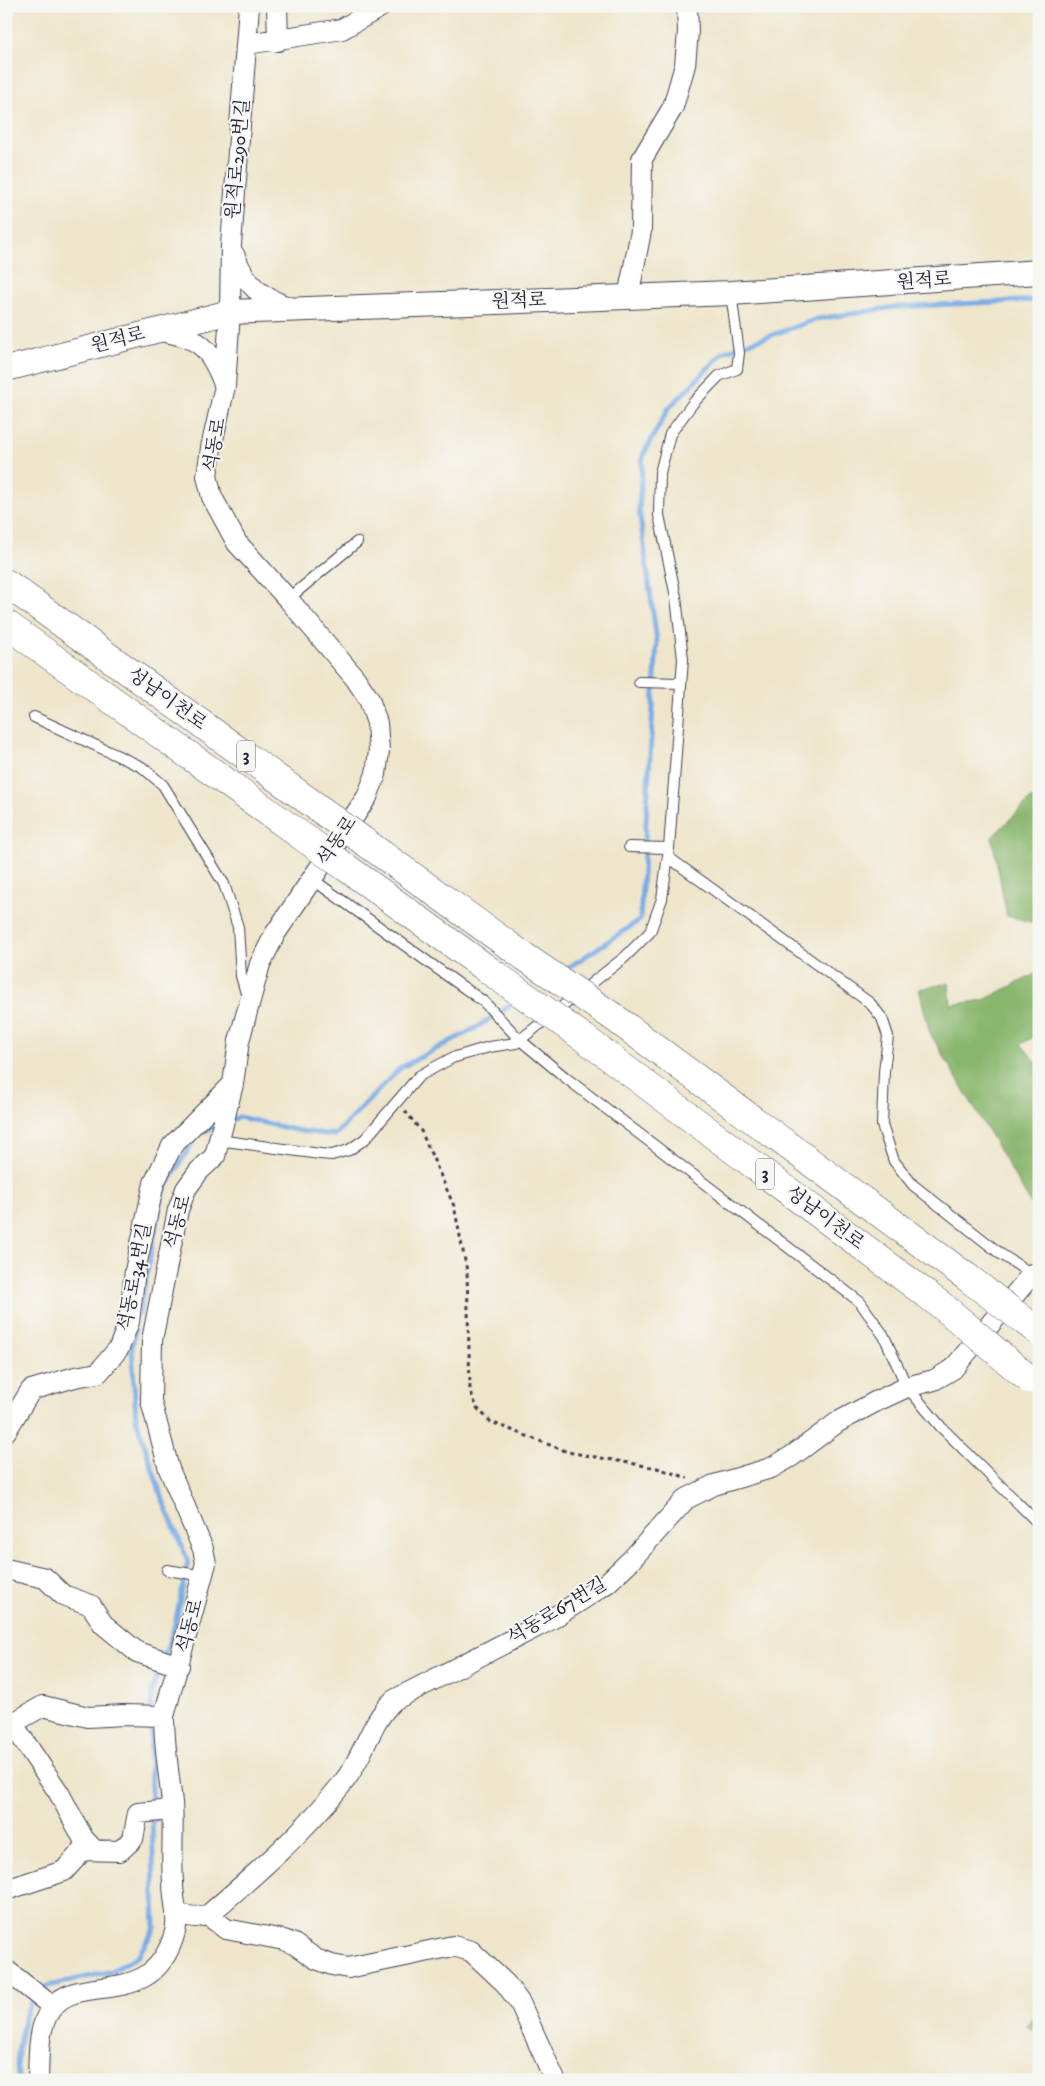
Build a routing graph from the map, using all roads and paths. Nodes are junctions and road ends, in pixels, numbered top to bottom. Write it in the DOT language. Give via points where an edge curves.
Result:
graph roads {
  1 [pos="249,6"];
  2 [pos="277,6"];
  3 [pos="382,6"];
  4 [pos="687,6"];
  5 [pos="360,13"];
  6 [pos="278,41"];
  7 [pos="247,44"];
  8 [pos="231,245"];
  9 [pos="1039,272"];
  10 [pos="731,293"];
  11 [pos="628,297"];
  12 [pos="296,309"];
  13 [pos="230,312"];
  14 [pos="158,330"];
  15 [pos="6,368"];
  16 [pos="225,386"];
  17 [pos="358,542"];
  18 [pos="6,583"];
  19 [pos="288,599"];
  20 [pos="6,624"];
  21 [pos="642,682"];
  22 [pos="677,683"];
  23 [pos="34,717"];
  24 [pos="633,847"];
  25 [pos="665,851"];
  26 [pos="312,879"];
  27 [pos="249,1002"];
  28 [pos="520,1040"];
  29 [pos="232,1084"];
  30 [pos="396,1101"];
  31 [pos="219,1138"];
  32 [pos="1036,1274"];
  33 [pos="1039,1332"];
  34 [pos="1034,1383"];
  35 [pos="907,1387"];
  36 [pos="6,1431"];
  37 [pos="702,1491"];
  38 [pos="1039,1524"];
  39 [pos="6,1569"];
  40 [pos="172,1571"];
  41 [pos="199,1576"];
  42 [pos="168,1663"];
  43 [pos="154,1716"];
  44 [pos="8,1723"];
  45 [pos="159,1811"];
  46 [pos="94,1850"];
  47 [pos="6,1890"];
  48 [pos="176,1914"];
  49 [pos="208,1916"];
  50 [pos="6,1970"];
  51 [pos="43,1999"];
  52 [pos="38,2080"];
  53 [pos="556,2080"];
  1 -- 7 [label="street, 원적로290번길"];
  2 -- 6 [label="street"];
  3 -- 5 [label="street"];
  4 -- 11 [label="street" via="685,65 673,107 642,160 641,231"];
  5 -- 6 [label="street" via="342,29"];
  6 -- 7 [label="street"];
  7 -- 8 [label="street, 원적로290번길"];
  8 -- 12 [label="street" via="241,274 252,287 269,300"];
  8 -- 13 [label="street, 원적로290번길"];
  9 -- 10 [label="street, 원적로"];
  10 -- 11 [label="street, 원적로"];
  10 -- 22 [label="lane" via="739,353 737,369 718,376 670,434 660,473 659,515 676,597 683,659"];
  11 -- 12 [label="street, 원적로"];
  12 -- 13 [label="street, 원적로"];
  13 -- 14 [label="street, 원적로"];
  13 -- 16 [label="street, 석동로"];
  14 -- 15 [label="street, 원적로"];
  14 -- 16 [label="street" via="187,336 205,348 216,363"];
  16 -- 19 [label="street, 석동로" via="207,476 212,497 237,543"];
  17 -- 19 [label="lane"];
  18 -- 33 [label="highway, 성남이천로 / 3, bridge" via="525,957 612,1016"];
  19 -- 26 [label="street, 석동로" via="369,699 379,751 376,774 367,797"];
  20 -- 34 [label="highway, 성남이천로 / 3, bridge" via="584,1038 946,1309"];
  21 -- 22 [label="lane"];
  22 -- 25 [label="lane"];
  23 -- 27 [label="lane" via="142,767 163,785 224,884 238,927 240,976"];
  24 -- 25 [label="lane"];
  25 -- 28 [label="lane" via="662,899 650,932 625,958"];
  25 -- 32 [label="lane" via="870,1003 882,1018 888,1036 882,1125 894,1161 912,1185 1002,1255"];
  26 -- 27 [label="street, 석동로" via="268,948"];
  26 -- 28 [label="lane" via="484,1002"];
  27 -- 29 [label="street, 석동로" via="238,1041"];
  28 -- 30 [label="lane" via="452,1058 419,1076"];
  28 -- 35 [label="lane" via="860,1302 884,1336"];
  29 -- 31 [label="street, 석동로"];
  29 -- 36 [label="street, 석동로34번길" via="172,1146 154,1183 135,1271 129,1322 119,1348 98,1373 32,1390"];
  30 -- 31 [label="lane" via="365,1139 349,1150 332,1155"];
  30 -- 37 [label="path" via="422,1132 454,1206 467,1271 470,1390 477,1408 491,1422 568,1452 686,1476"];
  31 -- 41 [label="street, 석동로" via="214,1156 198,1171 178,1210 152,1340 150,1368 151,1401 157,1429 169,1469 204,1549 206,1564"];
  32 -- 35 [label="street, 석동로67번길" via="954,1369 934,1380"];
  35 -- 37 [label="street, 석동로67번길" via="838,1422 771,1468"];
  35 -- 38 [label="lane" via="941,1427"];
  37 -- 49 [label="street, 석동로67번길" via="674,1510 607,1583 550,1620 394,1700 381,1712 344,1783 274,1859"];
  39 -- 42 [label="street" via="45,1578 63,1594 91,1606 103,1624 137,1652"];
  40 -- 41 [label="lane"];
  41 -- 42 [label="street, 석동로"];
  42 -- 43 [label="street, 석동로"];
  43 -- 44 [label="street" via="88,1718 43,1706"];
  43 -- 45 [label="street, 석동로" via="164,1739"];
  44 -- 46 [label="street" via="59,1792 83,1838"];
  45 -- 46 [label="street" via="138,1813 133,1838 120,1851"];
  45 -- 48 [label="street, 석동로"];
  46 -- 47 [label="street" via="83,1850 64,1871"];
  48 -- 49 [label="street"];
  48 -- 51 [label="street, 석동로" via="175,1931 163,1957 154,1970 141,1979 123,1986 73,1994 59,2001"];
  49 -- 53 [label="street" via="226,1929 284,1940 316,1959 348,1968 453,1946 471,1951 506,1984 520,2003"];
  50 -- 51 [label="street"];
  51 -- 52 [label="street"];
}
